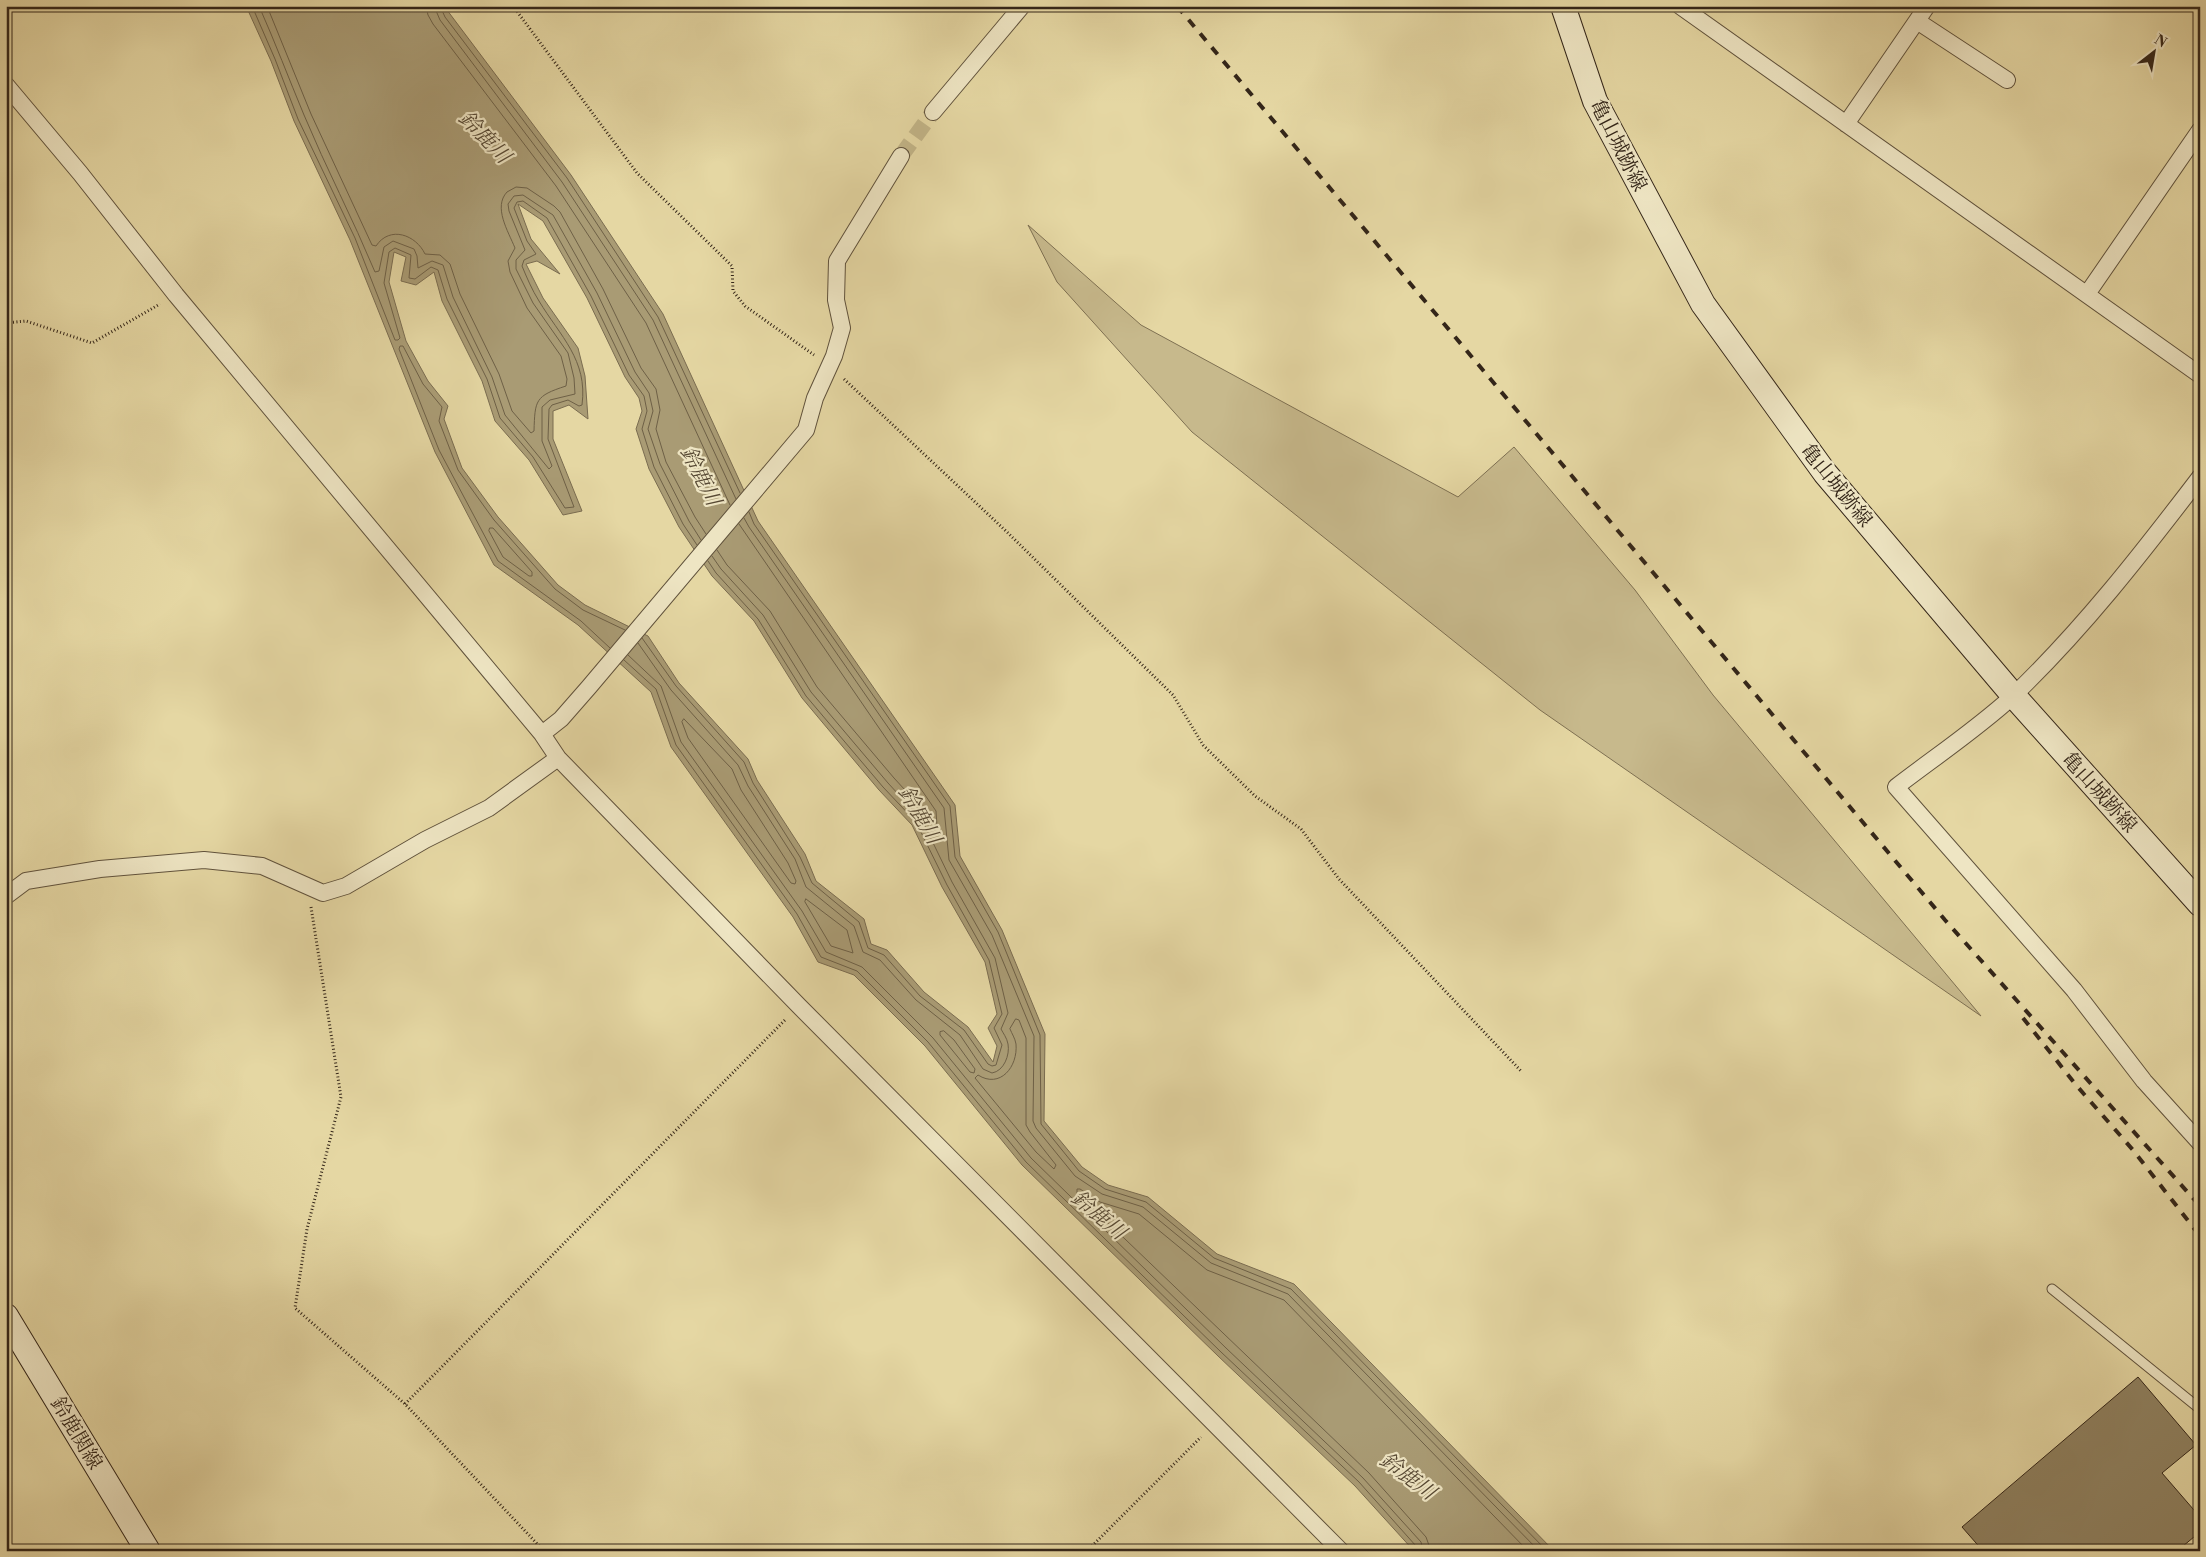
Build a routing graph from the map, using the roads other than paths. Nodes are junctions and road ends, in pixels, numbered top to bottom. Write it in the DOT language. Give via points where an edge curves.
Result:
graph roads {
  1 [pos="1022,6"];
  2 [pos="1563,6"];
  3 [pos="1680,6"];
  4 [pos="1927,6"];
  5 [pos="1917,21"];
  6 [pos="2007,80"];
  7 [pos="6,85"];
  8 [pos="933,112"];
  9 [pos="1846,124"];
  10 [pos="2200,130"];
  11 [pos="901,156"];
  12 [pos="2088,294"];
  13 [pos="2200,375"];
  14 [pos="2200,477"];
  15 [pos="2013,695"];
  16 [pos="542,734"];
  17 [pos="558,758"];
  18 [pos="6,896"];
  19 [pos="2200,904"];
  20 [pos="2200,1143"];
  21 [pos="2052,1289"];
  22 [pos="6,1316"];
  23 [pos="2200,1409"];
  24 [pos="148,1551"];
  25 [pos="1341,1551"];
  1 -- 8 [label="street"];
  2 -- 15 [label="main road, 亀山城跡線" via="1595,101 1702,304 1825,473"];
  3 -- 9 [label="street"];
  4 -- 5 [label="street"];
  5 -- 6 [label="street"];
  5 -- 9 [label="street"];
  7 -- 16 [label="street" via="176,295"];
  9 -- 12 [label="street"];
  10 -- 12 [label="street"];
  11 -- 16 [label="street" via="837,261 836,300 842,328 830,366 814,398 806,430 561,719"];
  12 -- 13 [label="street"];
  14 -- 15 [label="street" via="2129,570"];
  15 -- 19 [label="main road, 亀山城跡線"];
  15 -- 20 [label="street" via="1896,787 2074,990 2144,1082"];
  16 -- 17 [label="street"];
  17 -- 18 [label="street" via="489,808 425,840 346,886 323,893 262,866 204,860 100,868 26,881"];
  17 -- 25 [label="street" via="799,1006"];
  21 -- 23 [label="lane"];
  22 -- 24 [label="main road, 鈴鹿関線"];
}
